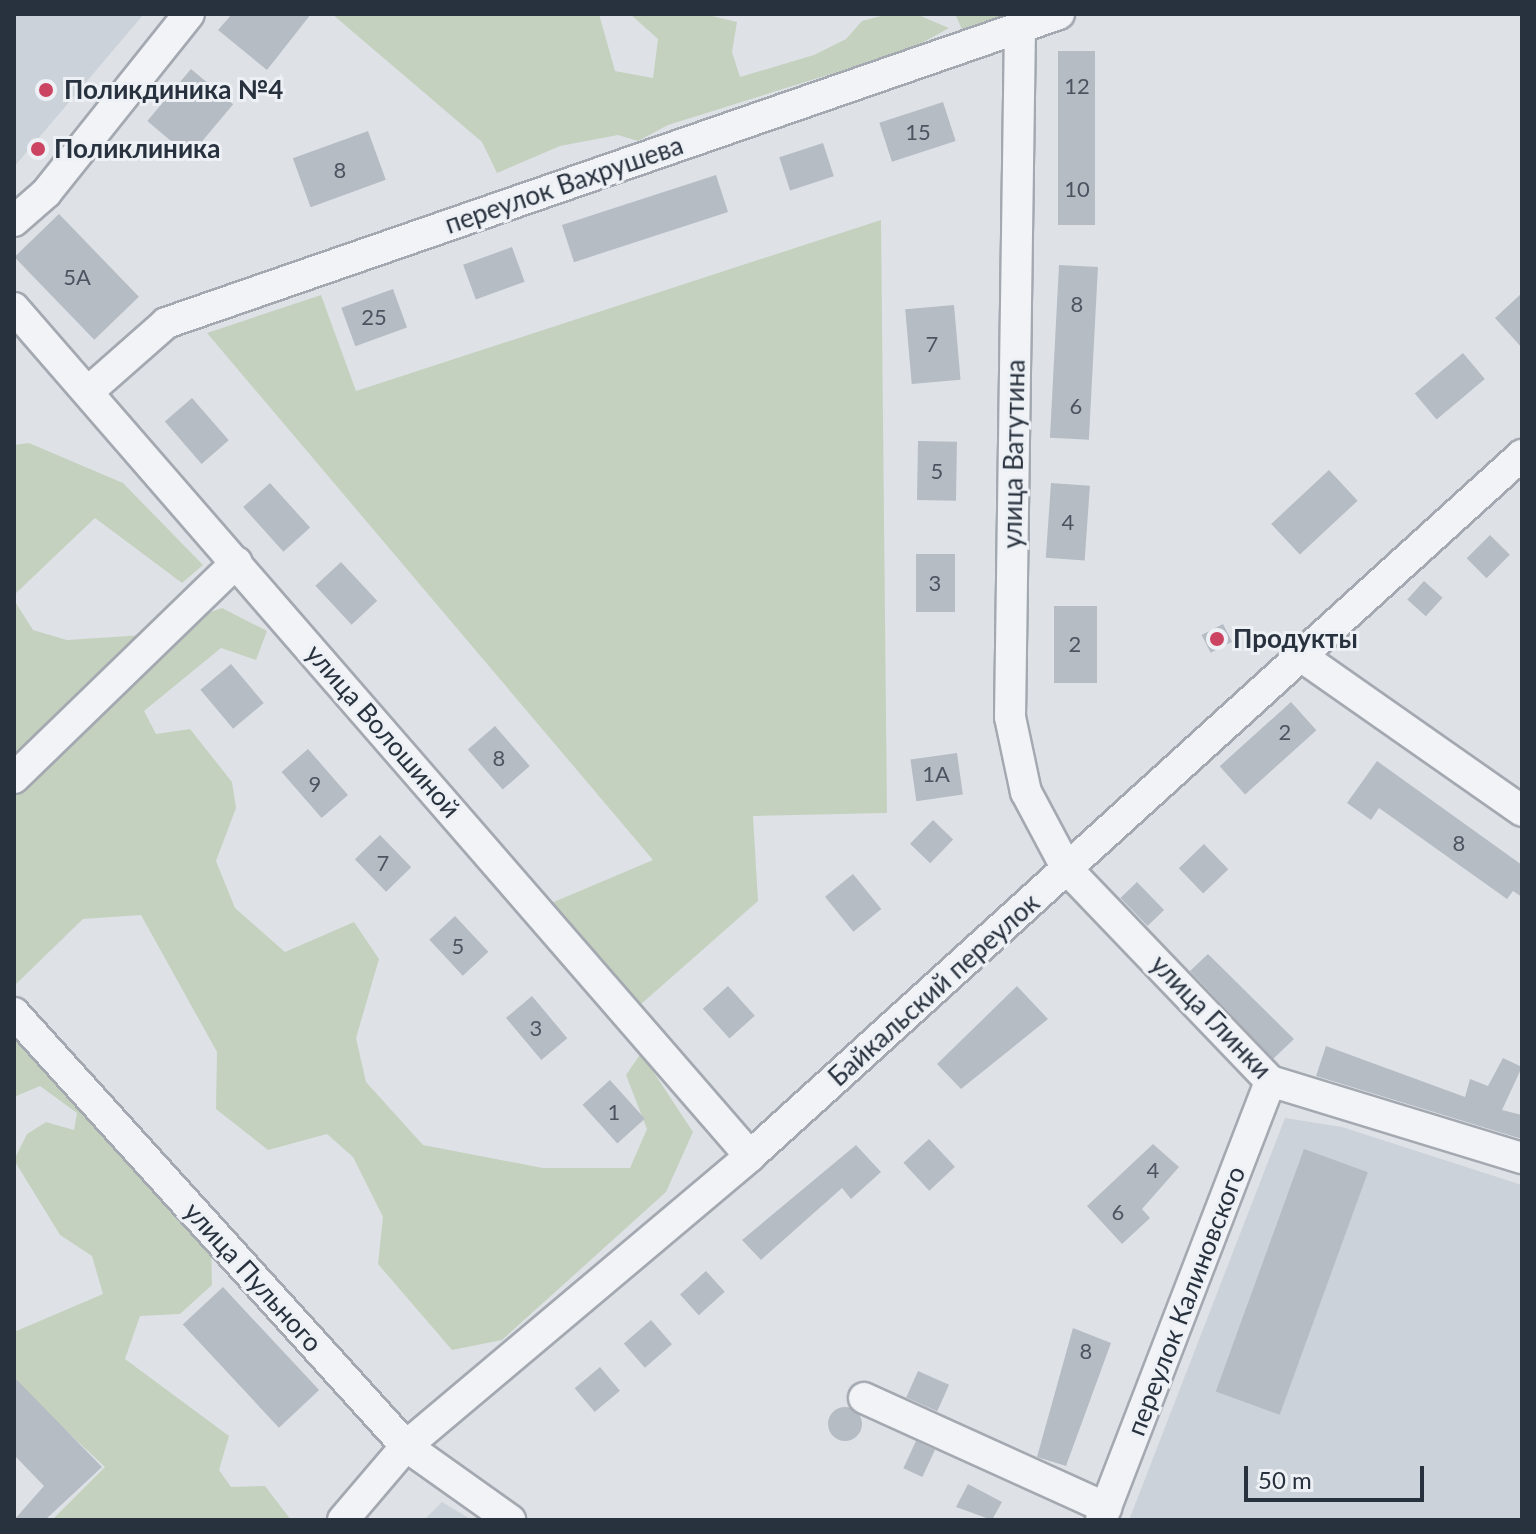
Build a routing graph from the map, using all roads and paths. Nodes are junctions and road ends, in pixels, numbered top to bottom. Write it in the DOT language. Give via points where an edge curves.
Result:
graph roads {
  1 [pos="189,14"];
  2 [pos="1059,14"];
  3 [pos="1020,27"];
  4 [pos="14,221"];
  5 [pos="14,308"];
  6 [pos="89,391"];
  7 [pos="1522,455"];
  8 [pos="237,562"];
  9 [pos="1301,656"];
  10 [pos="14,778"];
  11 [pos="1519,803"];
  12 [pos="1067,869"];
  13 [pos="14,1013"];
  14 [pos="1270,1081"];
  15 [pos="750,1156"];
  16 [pos="1522,1158"];
  17 [pos="864,1398"];
  18 [pos="406,1446"];
  19 [pos="1104,1514"];
  20 [pos="343,1520"];
  21 [pos="510,1520"];
  1 -- 4 [label="street" via="46,193"];
  2 -- 3 [label="street, переулок Вахрушева"];
  3 -- 6 [label="street, переулок Вахрушева" via="166,323"];
  3 -- 12 [label="street, улица Ватутина" via="1010,717 1026,792"];
  5 -- 6 [label="street, улица Волошиной"];
  6 -- 8 [label="street, улица Волошиной"];
  7 -- 9 [label="street, Байкальский переулок"];
  8 -- 10 [label="street"];
  8 -- 15 [label="street, улица Волошиной"];
  9 -- 11 [label="street"];
  9 -- 12 [label="street, Байкальский переулок"];
  12 -- 14 [label="street, улица Глинки"];
  12 -- 15 [label="street, Байкальский переулок"];
  13 -- 18 [label="street, улица Пульного"];
  14 -- 16 [label="street, улица Глинки"];
  14 -- 19 [label="street, переулок Калиновского"];
  15 -- 18 [label="street, Байкальский переулок"];
  17 -- 19 [label="street"];
  18 -- 20 [label="street, Байкальский переулок"];
  18 -- 21 [label="street, улица Пульного"];
}
